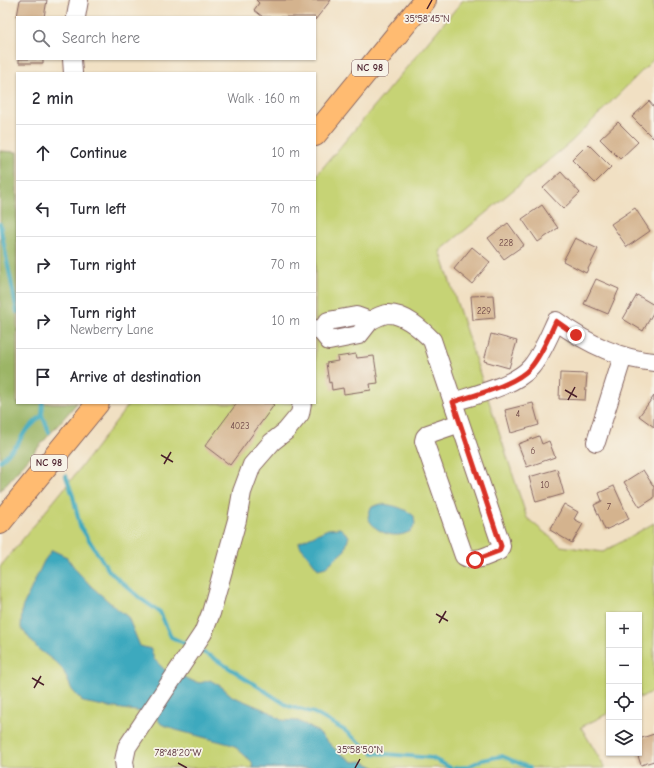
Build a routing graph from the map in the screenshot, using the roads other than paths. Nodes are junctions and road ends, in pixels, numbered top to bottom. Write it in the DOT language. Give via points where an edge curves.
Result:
graph roads {
  1 [pos="79,0"];
  2 [pos="426,0"];
  3 [pos="76,16"];
  4 [pos="72,60"];
  5 [pos="74,72"];
  6 [pos="316,134"];
  7 [pos="318,330"];
  8 [pos="623,356"];
  9 [pos="654,362"];
  10 [pos="453,402"];
  11 [pos="97,404"];
  12 [pos="302,404"];
  13 [pos="460,423"];
  14 [pos="596,442"];
  15 [pos="0,523"];
  16 [pos="127,766"];
  1 -- 3 [label="street"];
  2 -- 6 [label="highway, NC 98"];
  4 -- 5 [label="street"];
  7 -- 10 [label="street" via="329,341 359,335 370,321 379,316 394,314 413,323 432,340"];
  8 -- 9 [label="street"];
  8 -- 10 [label="street" via="576,335 556,321 543,349 525,373 489,391"];
  8 -- 14 [label="street"];
  10 -- 13 [label="street"];
  11 -- 15 [label="highway, NC 98"];
  12 -- 16 [label="street" via="300,414 252,465 242,492 211,613 203,633 127,747"];
  13 -- 13 [label="street" via="501,546 499,551 475,560 464,556 424,441 428,434"];
}
